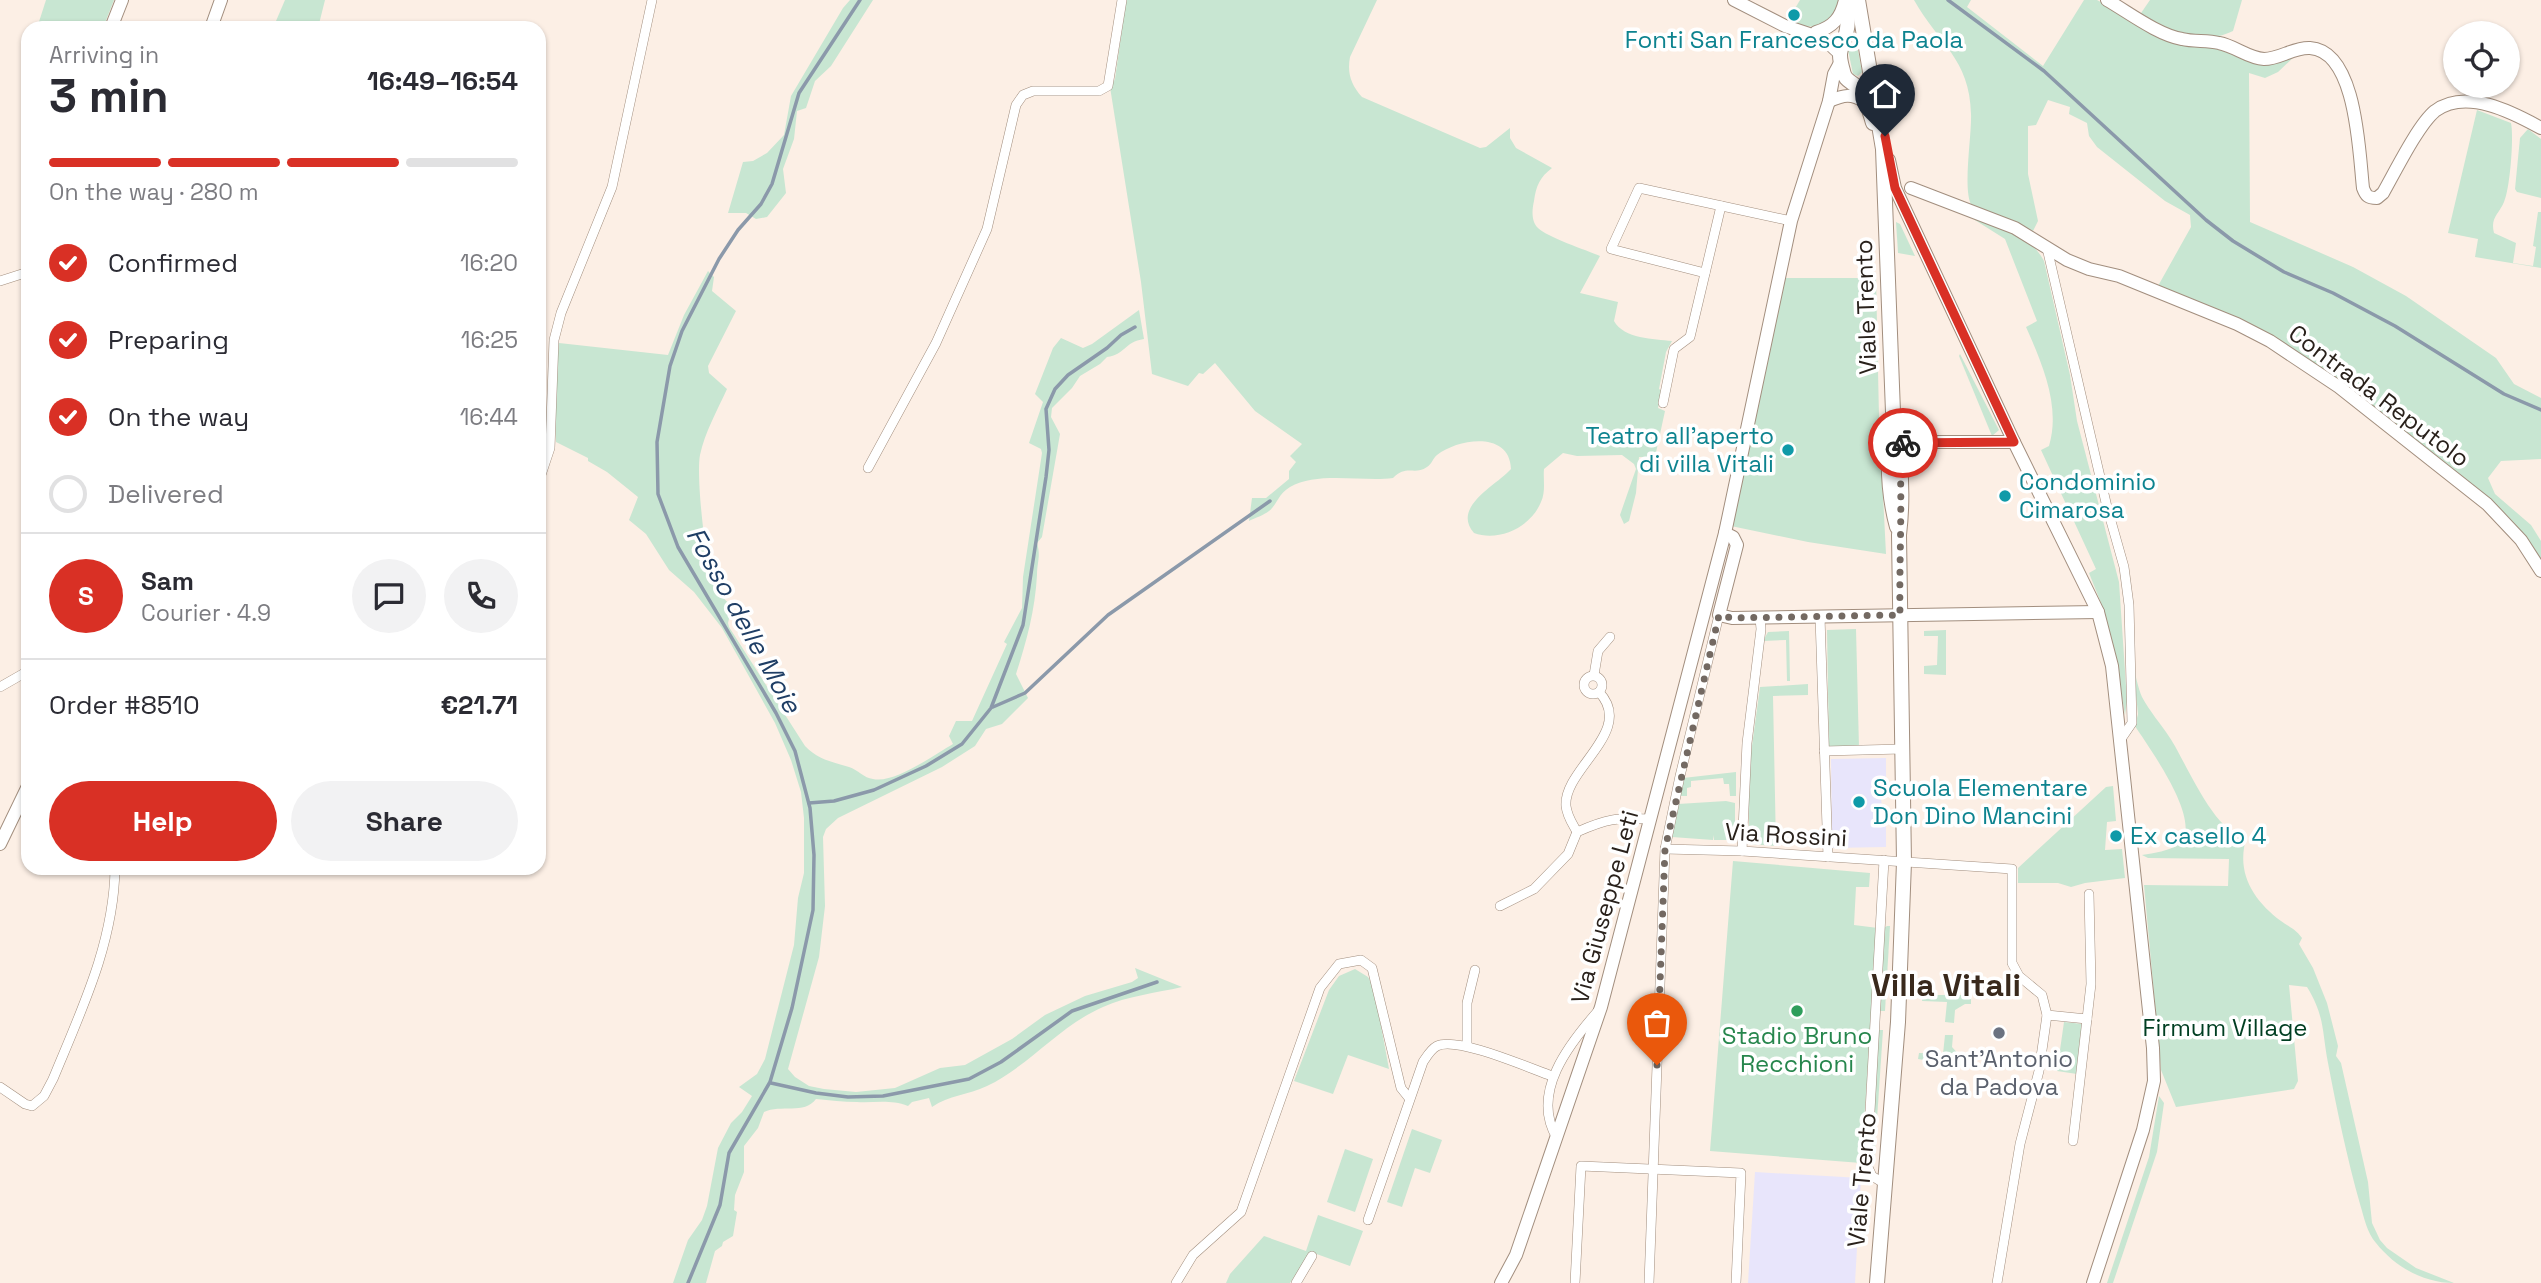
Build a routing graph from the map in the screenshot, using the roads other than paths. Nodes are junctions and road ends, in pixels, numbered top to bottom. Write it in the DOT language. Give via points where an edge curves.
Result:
graph roads {
  1 [pos="122,0"];
  2 [pos="221,0"];
  3 [pos="652,0"];
  4 [pos="1122,0"];
  5 [pos="1734,0"];
  6 [pos="1846,0"];
  7 [pos="1858,0"];
  8 [pos="2107,0"];
  9 [pos="114,21"];
  10 [pos="214,21"];
  11 [pos="1798,30"];
  12 [pos="1816,32"];
  13 [pos="1846,37"];
  14 [pos="1866,43"];
  15 [pos="1840,57"];
  16 [pos="1871,73"];
  17 [pos="1854,85"];
  18 [pos="1829,101"];
  19 [pos="1865,102"];
  20 [pos="1878,116"];
  21 [pos="2541,128"];
  22 [pos="1890,169"];
  23 [pos="1911,188"];
  24 [pos="1891,198"];
  25 [pos="1721,206"];
  26 [pos="1791,221"];
  27 [pos="2047,248"];
  28 [pos="1705,273"];
  29 [pos="21,274"];
  30 [pos="0,281"];
  31 [pos="1663,403"];
  32 [pos="2014,442"];
  33 [pos="1894,443"];
  34 [pos="546,464"];
  35 [pos="868,468"];
  36 [pos="1725,533"];
  37 [pos="2541,571"];
  38 [pos="2098,612"];
  39 [pos="1719,615"];
  40 [pos="1900,615"];
  41 [pos="1820,617"];
  42 [pos="1760,618"];
  43 [pos="1610,637"];
  44 [pos="21,675"];
  45 [pos="1594,675"];
  46 [pos="0,687"];
  47 [pos="1599,692"];
  48 [pos="2121,739"];
  49 [pos="1902,749"];
  50 [pos="1824,751"];
  51 [pos="21,800"];
  52 [pos="1650,819"];
  53 [pos="1577,832"];
  54 [pos="0,844"];
  55 [pos="1665,849"];
  56 [pos="1742,851"];
  57 [pos="1828,857"];
  58 [pos="1884,860"];
  59 [pos="1904,862"];
  60 [pos="115,875"];
  61 [pos="2089,894"];
  62 [pos="1500,906"];
  63 [pos="1475,970"];
  64 [pos="1601,1007"];
  65 [pos="2047,1015"];
  66 [pos="2087,1019"];
  67 [pos="1467,1046"];
  68 [pos="1552,1076"];
  69 [pos="0,1087"];
  70 [pos="1409,1098"];
  71 [pos="1557,1138"];
  72 [pos="2073,1141"];
  73 [pos="1654,1169"];
  74 [pos="1885,1184"];
  75 [pos="1368,1220"];
  76 [pos="1312,1256"];
  77 [pos="1176,1283"];
  78 [pos="1296,1283"];
  79 [pos="1501,1283"];
  80 [pos="1576,1283"];
  81 [pos="1650,1283"];
  82 [pos="1736,1283"];
  83 [pos="1877,1283"];
  84 [pos="1997,1283"];
  85 [pos="2093,1283"];
  1 -- 9 [label="street"];
  2 -- 10 [label="street"];
  3 -- 34 [label="street" via="612,187 554,340"];
  4 -- 35 [label="street" via="1108,86 1099,91 1033,91 1016,105 978,250 936,343"];
  5 -- 11 [label="street"];
  6 -- 12 [label="street" via="1834,23"];
  6 -- 13 [label="main road"];
  7 -- 14 [label="main road, Viale Trento"];
  8 -- 21 [label="street" via="2169,36 2220,43 2263,59 2298,48 2322,50 2342,71 2349,91 2363,188 2370,198 2383,193 2434,112 2452,103 2491,106"];
  11 -- 12 [label="street"];
  11 -- 15 [label="street" via="1824,39"];
  12 -- 13 [label="street"];
  13 -- 14 [label="main road" via="1856,36"];
  13 -- 15 [label="main road"];
  14 -- 16 [label="main road, Viale Trento"];
  15 -- 17 [label="main road, Viale Trento" via="1844,77"];
  15 -- 18 [label="street, Via Giuseppe Leti"];
  16 -- 17 [label="main road" via="1867,81"];
  16 -- 20 [label="main road, Viale Trento"];
  17 -- 18 [label="street"];
  17 -- 19 [label="main road, Viale Trento"];
  18 -- 19 [label="street" via="1848,94"];
  18 -- 26 [label="street, Via Giuseppe Leti"];
  19 -- 24 [label="main road, Viale Trento"];
  20 -- 22 [label="street"];
  20 -- 24 [label="main road, Viale Trento"];
  22 -- 23 [label="street"];
  22 -- 24 [label="street"];
  23 -- 24 [label="street"];
  23 -- 27 [label="street, Contrada Reputolo" via="2015,228"];
  24 -- 32 [label="street"];
  24 -- 33 [label="main road, Viale Trento"];
  25 -- 26 [label="street"];
  25 -- 28 [label="street"];
  25 -- 28 [label="street" via="1639,188 1611,249"];
  26 -- 36 [label="street, Via Giuseppe Leti"];
  27 -- 37 [label="street, Contrada Reputolo" via="2270,341 2339,387 2487,504 2521,540"];
  27 -- 48 [label="street" via="2124,567 2132,723"];
  28 -- 31 [label="street" via="1690,337 1674,349"];
  29 -- 30 [label="street"];
  32 -- 33 [label="street"];
  32 -- 38 [label="street"];
  33 -- 40 [label="main road, Viale Trento" via="1891,503 1899,535"];
  36 -- 39 [label="street" via="1737,545"];
  36 -- 52 [label="street, Via Giuseppe Leti"];
  38 -- 40 [label="street"];
  38 -- 48 [label="street" via="2112,666"];
  39 -- 42 [label="street"];
  39 -- 55 [label="street"];
  40 -- 41 [label="street"];
  40 -- 49 [label="main road, Viale Trento"];
  41 -- 42 [label="street"];
  41 -- 50 [label="street"];
  42 -- 56 [label="street"];
  43 -- 45 [label="street" via="1598,652"];
  44 -- 46 [label="street"];
  45 -- 47 [label="street" via="1602,681"];
  45 -- 47 [label="street" via="1586,679 1584,687 1590,693"];
  47 -- 53 [label="street" via="1605,699 1608,726 1567,794 1568,817"];
  48 -- 85 [label="street" via="2154,1081 2143,1130"];
  49 -- 50 [label="street"];
  49 -- 59 [label="main road, Viale Trento"];
  50 -- 57 [label="street"];
  51 -- 54 [label="street"];
  52 -- 53 [label="street" via="1619,817"];
  52 -- 64 [label="street, Via Giuseppe Leti"];
  53 -- 62 [label="street" via="1568,854 1534,889"];
  55 -- 56 [label="street, Via Rossini"];
  55 -- 73 [label="street"];
  56 -- 57 [label="street, Via Rossini"];
  57 -- 58 [label="street, Via Rossini"];
  58 -- 59 [label="street, Via Rossini"];
  58 -- 74 [label="street" via="1867,1165 1872,1176"];
  59 -- 65 [label="street, Via Rossini" via="2012,869 2012,963 2019,976 2042,995"];
  59 -- 74 [label="main road, Viale Trento"];
  60 -- 69 [label="street" via="99,963 48,1088 32,1106"];
  61 -- 66 [label="street"];
  63 -- 67 [label="street" via="1467,1003"];
  64 -- 68 [label="street"];
  64 -- 71 [label="street, Via Giuseppe Leti"];
  65 -- 66 [label="street"];
  65 -- 84 [label="street"];
  66 -- 72 [label="street"];
  67 -- 68 [label="street"];
  67 -- 70 [label="street" via="1450,1043 1435,1047 1423,1062"];
  68 -- 71 [label="street" via="1548,1114"];
  70 -- 75 [label="street"];
  70 -- 77 [label="street" via="1401,1088 1372,968 1361,960 1339,964 1320,988 1241,1212 1194,1255"];
  71 -- 79 [label="street, Via Giuseppe Leti" via="1516,1255"];
  73 -- 80 [label="street" via="1581,1166"];
  73 -- 81 [label="street"];
  73 -- 82 [label="street" via="1741,1173"];
  74 -- 83 [label="main road, Viale Trento"];
  76 -- 78 [label="street"];
}
